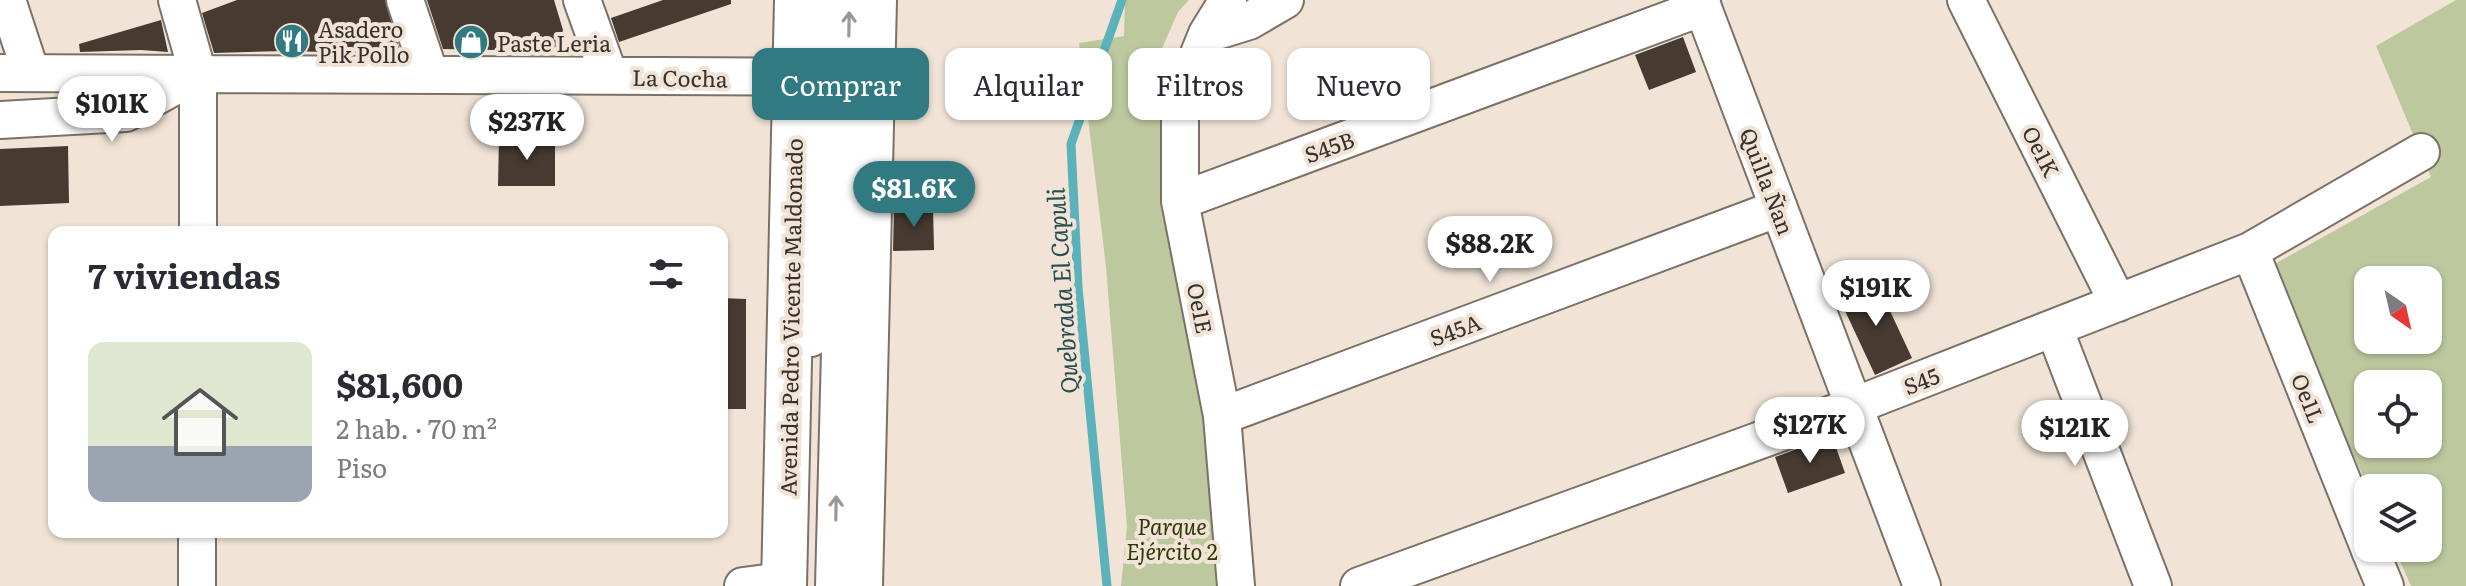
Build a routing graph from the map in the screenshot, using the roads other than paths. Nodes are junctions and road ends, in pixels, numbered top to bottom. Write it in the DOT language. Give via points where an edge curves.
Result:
graph roads {
  1 [pos="7,0"];
  2 [pos="177,0"];
  3 [pos="405,0"];
  4 [pos="582,0"];
  5 [pos="797,0"];
  6 [pos="820,0"];
  7 [pos="849,0"];
  8 [pos="874,0"];
  9 [pos="1228,0"];
  10 [pos="1285,0"];
  11 [pos="1966,0"];
  12 [pos="1702,4"];
  13 [pos="1207,34"];
  14 [pos="820,48"];
  15 [pos="829,48"];
  16 [pos="840,48"];
  17 [pos="849,48"];
  18 [pos="16,73"];
  19 [pos="198,74"];
  20 [pos="430,75"];
  21 [pos="609,75"];
  22 [pos="752,77"];
  23 [pos="0,120"];
  24 [pos="829,120"];
  25 [pos="834,120"];
  26 [pos="836,120"];
  27 [pos="2421,152"];
  28 [pos="1180,201"];
  29 [pos="1779,208"];
  30 [pos="198,226"];
  31 [pos="2250,251"];
  32 [pos="2118,303"];
  33 [pos="2054,328"];
  34 [pos="1854,406"];
  35 [pos="1222,416"];
  36 [pos="2354,509"];
  37 [pos="197,538"];
  38 [pos="2375,562"];
  39 [pos="779,585"];
  40 [pos="197,586"];
  41 [pos="834,586"];
  42 [pos="860,586"];
  43 [pos="1236,586"];
  44 [pos="1359,586"];
  45 [pos="1922,586"];
  46 [pos="2153,586"];
  47 [pos="2385,586"];
  1 -- 18 [label="street"];
  2 -- 19 [label="street"];
  3 -- 20 [label="street"];
  4 -- 21 [label="street"];
  5 -- 14 [label="main road, Avenida Pedro Vicente Maldonado"];
  6 -- 15 [label="street"];
  16 -- 7 [label="street, one-way"];
  8 -- 17 [label="main road, Avenida Pedro Vicente Maldonado"];
  9 -- 13 [label="street, Oe1E"];
  10 -- 13 [label="street" via="1249,21"];
  11 -- 32 [label="street, Oe1K"];
  12 -- 28 [label="street, S45B"];
  12 -- 29 [label="street, Quilla Ñan"];
  13 -- 28 [label="street, Oe1E" via="1180,101"];
  18 -- 19 [label="street, La Cocha"];
  19 -- 20 [label="street, La Cocha"];
  19 -- 23 [label="street, La Cocha" via="126,113"];
  19 -- 30 [label="street"];
  20 -- 21 [label="street, La Cocha"];
  21 -- 22 [label="street, La Cocha"];
  24 -- 39 [label="main road, Avenida Pedro Vicente Maldonado"];
  41 -- 25 [label="street, one-way"];
  26 -- 42 [label="main road, Avenida Pedro Vicente Maldonado"];
  27 -- 31 [label="street, S45"];
  28 -- 35 [label="street, Oe1E"];
  29 -- 34 [label="street, Quilla Ñan"];
  29 -- 35 [label="street, S45A"];
  31 -- 32 [label="street, S45"];
  31 -- 36 [label="street, Oe1L"];
  32 -- 33 [label="street, S45"];
  33 -- 34 [label="street, S45"];
  33 -- 46 [label="street"];
  34 -- 44 [label="street, S45"];
  34 -- 45 [label="street, Quilla Ñan"];
  35 -- 43 [label="street, Oe1E"];
  37 -- 40 [label="street"];
  38 -- 47 [label="street, Oe1L"];
}
